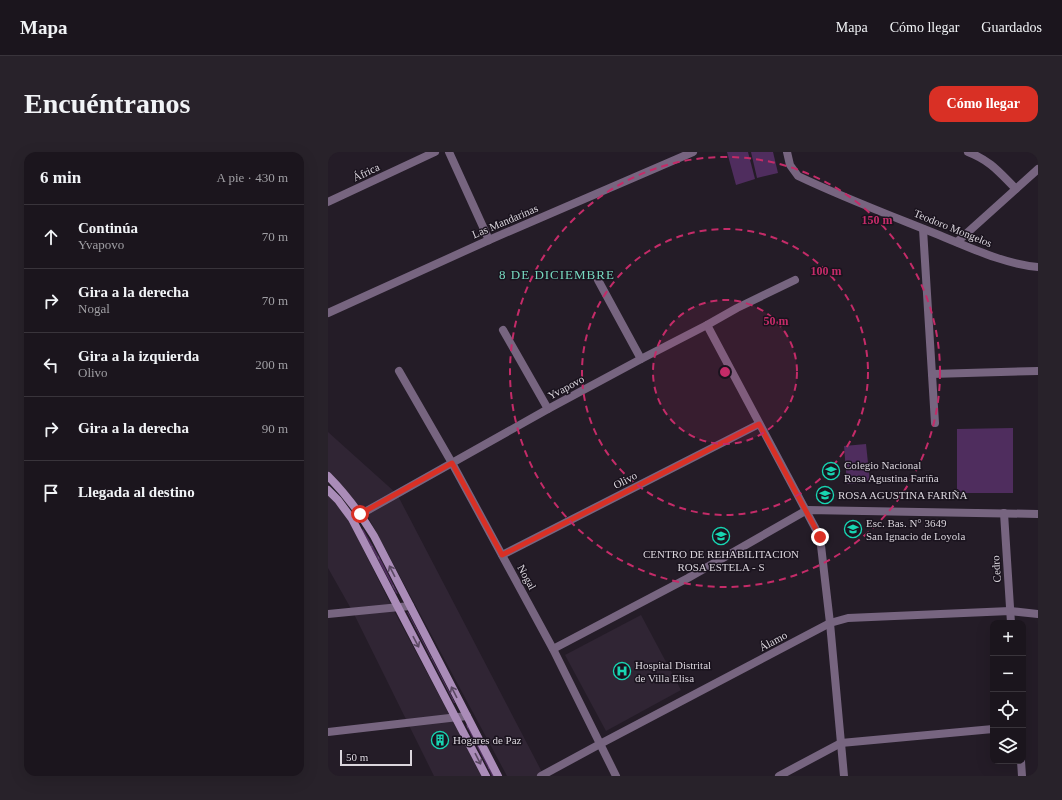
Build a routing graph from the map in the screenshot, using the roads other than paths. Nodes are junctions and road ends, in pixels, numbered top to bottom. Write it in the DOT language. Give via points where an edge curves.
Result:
graph roads {
  1 [pos="435,152"];
  2 [pos="449,152"];
  3 [pos="692,152"];
  4 [pos="787,152"];
  5 [pos="968,152"];
  6 [pos="1038,169"];
  7 [pos="1016,188"];
  8 [pos="328,202"];
  9 [pos="923,228"];
  10 [pos="489,240"];
  11 [pos="957,242"];
  12 [pos="1038,267"];
  13 [pos="598,280"];
  14 [pos="795,280"];
  15 [pos="328,313"];
  16 [pos="707,325"];
  17 [pos="503,330"];
  18 [pos="641,359"];
  19 [pos="400,371"];
  20 [pos="1038,371"];
  21 [pos="932,374"];
  22 [pos="548,409"];
  23 [pos="935,423"];
  24 [pos="759,424"];
  25 [pos="452,463"];
  26 [pos="328,476"];
  27 [pos="328,490"];
  28 [pos="806,510"];
  29 [pos="1004,513"];
  30 [pos="360,514"];
  31 [pos="1038,514"];
  32 [pos="352,519"];
  33 [pos="502,555"];
  34 [pos="410,606"];
  35 [pos="398,607"];
  36 [pos="1010,611"];
  37 [pos="328,614"];
  38 [pos="1038,614"];
  39 [pos="1011,620"];
  40 [pos="830,623"];
  41 [pos="553,649"];
  42 [pos="467,716"];
  43 [pos="456,717"];
  44 [pos="990,729"];
  45 [pos="328,732"];
  46 [pos="841,743"];
  47 [pos="600,744"];
  48 [pos="1021,764"];
  49 [pos="486,776"];
  50 [pos="498,776"];
  51 [pos="541,776"];
  52 [pos="616,776"];
  53 [pos="779,776"];
  54 [pos="844,776"];
  55 [pos="1022,776"];
  1 -- 8 [label="street, África"];
  2 -- 10 [label="street"];
  3 -- 10 [label="street, Las Mandarinas"];
  4 -- 9 [label="street, Teodoro Mongelos" via="790,165 798,176"];
  5 -- 7 [label="street" via="993,165"];
  6 -- 7 [label="street"];
  7 -- 11 [label="street"];
  9 -- 11 [label="street, Teodoro Mongelos"];
  9 -- 21 [label="street"];
  10 -- 15 [label="street, Las Mandarinas"];
  11 -- 12 [label="street, Teodoro Mongelos" via="1005,261"];
  13 -- 18 [label="street"];
  14 -- 16 [label="street, Yvapovo"];
  16 -- 18 [label="street, Yvapovo"];
  16 -- 24 [label="street"];
  17 -- 22 [label="street"];
  18 -- 22 [label="street, Yvapovo"];
  19 -- 25 [label="street, Nogal"];
  20 -- 21 [label="street"];
  21 -- 23 [label="street"];
  22 -- 25 [label="street, Yvapovo"];
  24 -- 28 [label="street"];
  24 -- 33 [label="street, Olivo"];
  25 -- 30 [label="street, Yvapovo"];
  25 -- 33 [label="street, Nogal"];
  26 -- 30 [label="main road" via="345,493"];
  27 -- 32 [label="main road"];
  28 -- 29 [label="street"];
  28 -- 40 [label="street" via="820,537"];
  28 -- 41 [label="street" via="688,578"];
  29 -- 31 [label="street"];
  29 -- 36 [label="street, Cedro"];
  30 -- 32 [label="street, Yvapovo"];
  34 -- 30 [label="main road, one-way"];
  32 -- 35 [label="main road"];
  33 -- 41 [label="street, Nogal"];
  34 -- 35 [label="street"];
  42 -- 34 [label="main road, one-way"];
  35 -- 37 [label="street"];
  35 -- 43 [label="main road, one-way"];
  36 -- 38 [label="street, Álamo"];
  36 -- 39 [label="street, Cedro"];
  36 -- 40 [label="street, Álamo" via="848,618"];
  40 -- 46 [label="street"];
  40 -- 47 [label="street, Álamo"];
  41 -- 47 [label="street, Nogal"];
  42 -- 43 [label="street"];
  42 -- 50 [label="main road"];
  43 -- 45 [label="street"];
  43 -- 49 [label="main road, one-way"];
  44 -- 46 [label="street"];
  46 -- 53 [label="street"];
  46 -- 54 [label="street"];
  47 -- 51 [label="street, Álamo"];
  47 -- 52 [label="street, Nogal"];
  48 -- 55 [label="street"];
}
